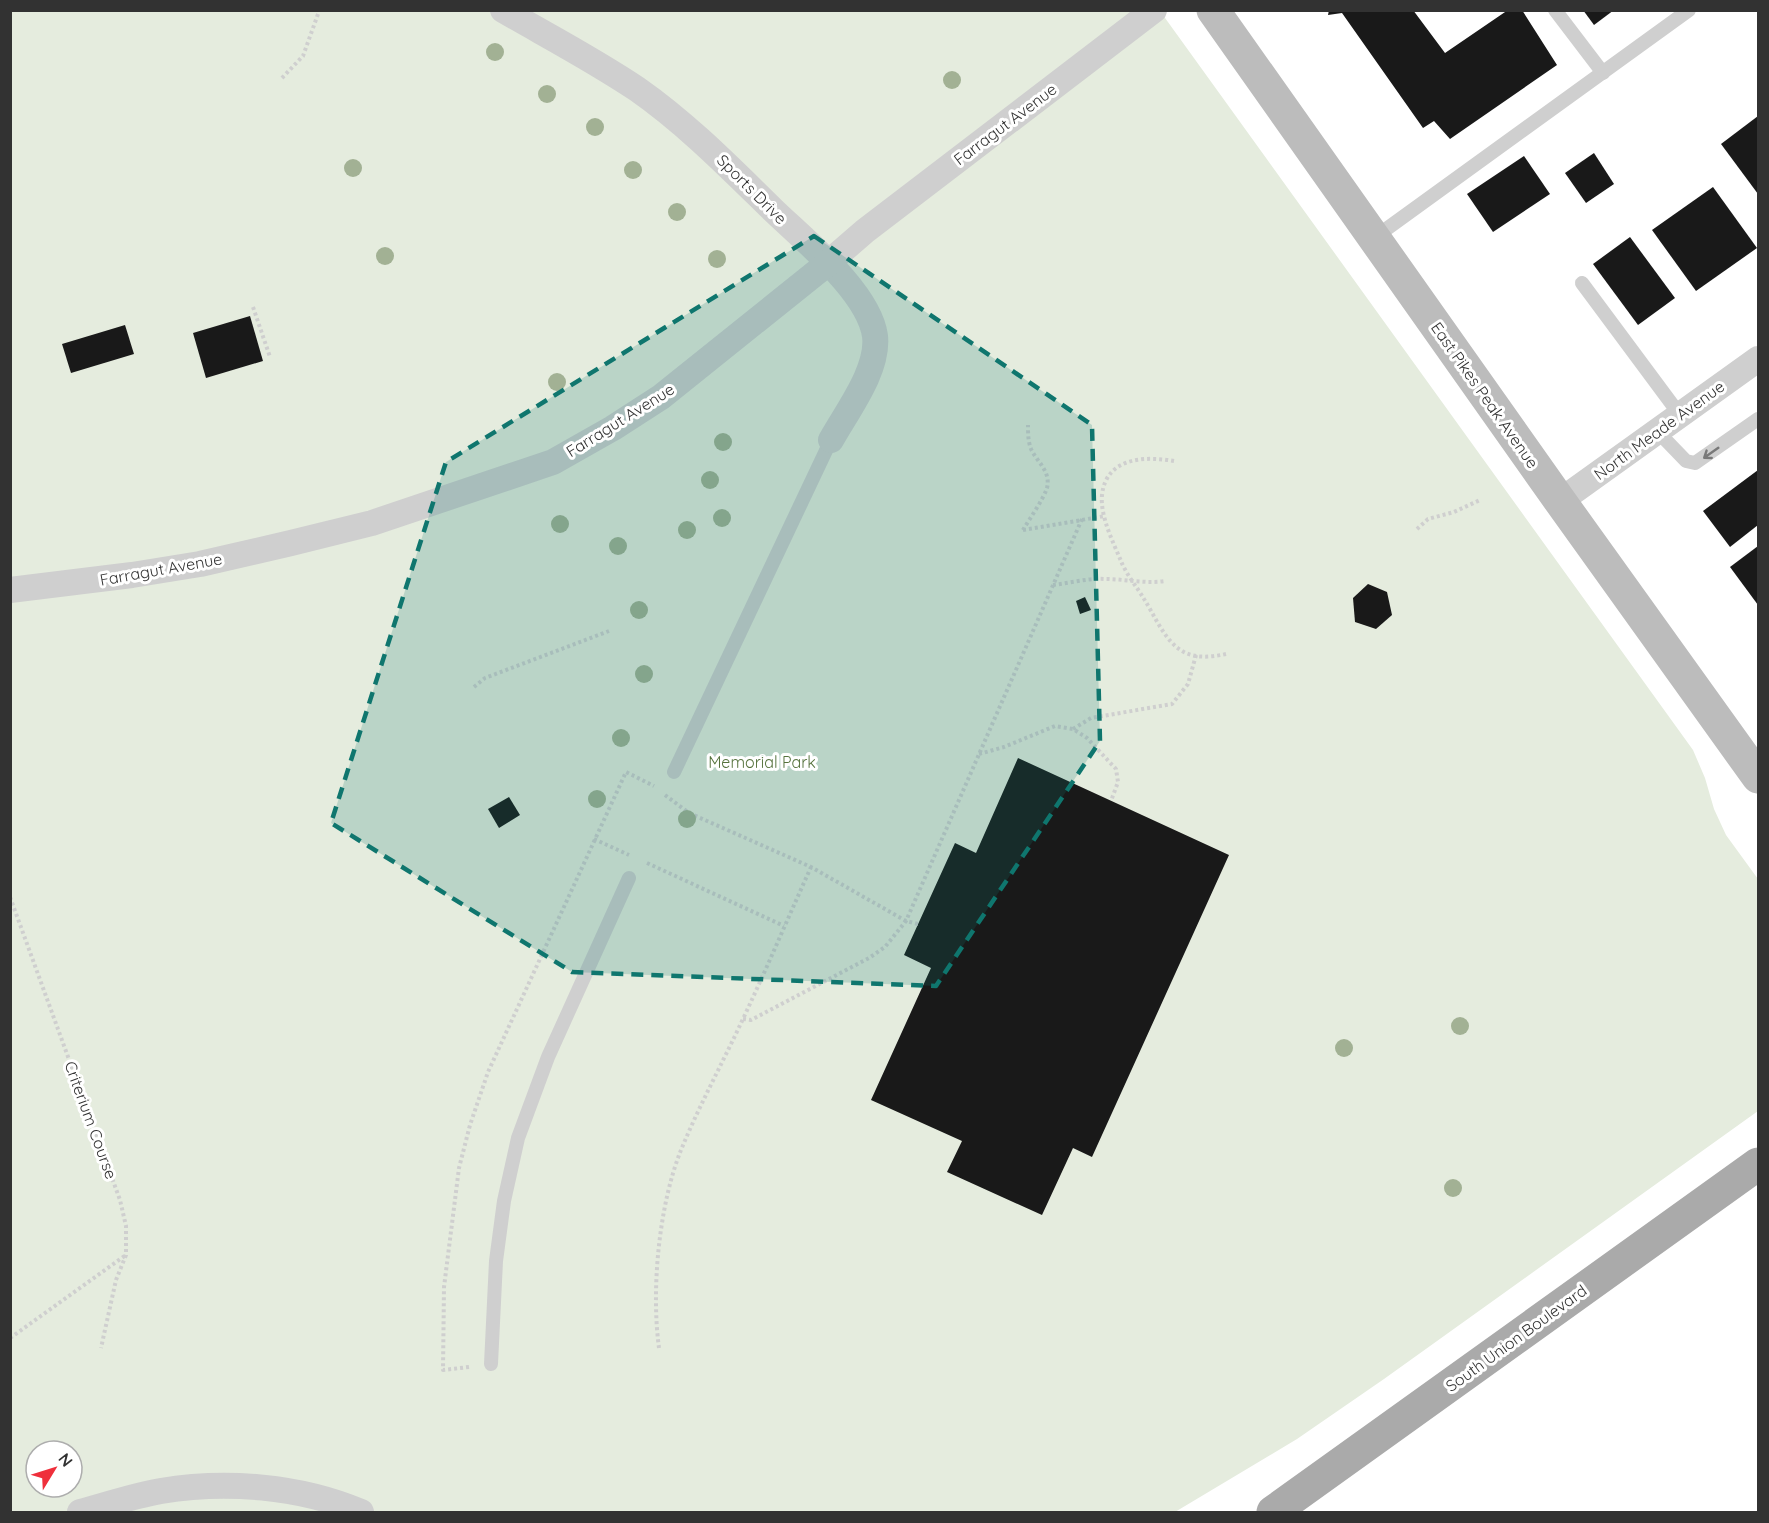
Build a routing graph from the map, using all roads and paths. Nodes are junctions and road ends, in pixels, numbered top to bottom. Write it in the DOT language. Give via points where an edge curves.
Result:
graph roads {
  1 [pos="503,10"];
  2 [pos="1154,10"];
  3 [pos="1213,10"];
  4 [pos="1555,10"];
  5 [pos="1689,10"];
  6 [pos="318,14"];
  7 [pos="1603,73"];
  8 [pos="282,78"];
  9 [pos="1374,238"];
  10 [pos="828,262"];
  11 [pos="1582,283"];
  12 [pos="253,307"];
  13 [pos="270,357"];
  14 [pos="1758,359"];
  15 [pos="1680,415"];
  16 [pos="1758,419"];
  17 [pos="1029,425"];
  18 [pos="1658,432"];
  19 [pos="831,440"];
  20 [pos="1174,461"];
  21 [pos="1480,500"];
  22 [pos="1560,501"];
  23 [pos="1105,516"];
  24 [pos="1082,519"];
  25 [pos="1417,529"];
  26 [pos="1132,579"];
  27 [pos="1165,581"];
  28 [pos="1053,585"];
  29 [pos="10,590"];
  30 [pos="609,631"];
  31 [pos="1226,654"];
  32 [pos="1196,655"];
  33 [pos="474,687"];
  34 [pos="1073,729"];
  35 [pos="979,754"];
  36 [pos="1755,765"];
  37 [pos="674,772"];
  38 [pos="1111,801"];
  39 [pos="594,839"];
  40 [pos="811,867"];
  41 [pos="629,879"];
  42 [pos="10,897"];
  43 [pos="785,926"];
  44 [pos="743,1019"];
  45 [pos="1758,1164"];
  46 [pos="126,1255"];
  47 [pos="10,1338"];
  48 [pos="102,1348"];
  49 [pos="659,1348"];
  50 [pos="491,1364"];
  51 [pos="80,1512"];
  52 [pos="361,1512"];
  53 [pos="1273,1512"];
  1 -- 10 [label="street, Sports Drive" via="628,83 678,120"];
  2 -- 10 [label="street, Farragut Avenue"];
  3 -- 9 [label="main road, East Pikes Peak Avenue"];
  4 -- 7 [label="lane"];
  5 -- 7 [label="lane"];
  6 -- 8 [label="path" via="303,56"];
  7 -- 9 [label="lane"];
  9 -- 22 [label="main road, East Pikes Peak Avenue"];
  10 -- 19 [label="street, Sports Drive" via="853,292 875,335 875,356"];
  10 -- 29 [label="street, Farragut Avenue" via="661,398 553,462 372,523 280,546 200,564"];
  11 -- 15 [label="lane"];
  12 -- 13 [label="path"];
  14 -- 15 [label="street, North Meade Avenue"];
  15 -- 18 [label="street, North Meade Avenue"];
  16 -- 18 [label="lane, one-way" via="1695,463 1686,460"];
  17 -- 24 [label="path" via="1031,449 1047,475 1047,487 1023,530"];
  18 -- 22 [label="street, North Meade Avenue"];
  19 -- 37 [label="lane"];
  20 -- 23 [label="path" via="1158,458 1121,464 1110,473 1102,495"];
  21 -- 25 [label="path" via="1428,519"];
  22 -- 36 [label="main road, East Pikes Peak Avenue"];
  23 -- 24 [label="path"];
  23 -- 26 [label="path" via="1121,562"];
  24 -- 28 [label="path"];
  26 -- 27 [label="path" via="1150,584"];
  26 -- 28 [label="path"];
  26 -- 32 [label="path" via="1168,638 1183,651"];
  28 -- 35 [label="path"];
  30 -- 33 [label="path" via="485,678"];
  31 -- 32 [label="path" via="1206,658"];
  32 -- 34 [label="path" via="1188,684 1172,704 1091,718"];
  34 -- 35 [label="path" via="1055,726"];
  34 -- 38 [label="path" via="1088,738 1116,769 1118,782"];
  35 -- 44 [label="path" via="906,921 890,941 869,958 751,1020"];
  39 -- 43 [label="path"];
  40 -- 43 [label="path"];
  41 -- 50 [label="lane" via="548,1057 518,1138 495,1260"];
  42 -- 46 [label="path, Criterium Course" via="120,1200 126,1226"];
  43 -- 44 [label="path"];
  44 -- 49 [label="path" via="681,1151 672,1181 664,1213 657,1284"];
  45 -- 53 [label="main road, South Union Boulevard"];
  46 -- 47 [label="path"];
  46 -- 48 [label="path, Criterium Course" via="116,1280"];
  51 -- 52 [label="street" via="160,1491 206,1486 254,1487 306,1495"];
}
